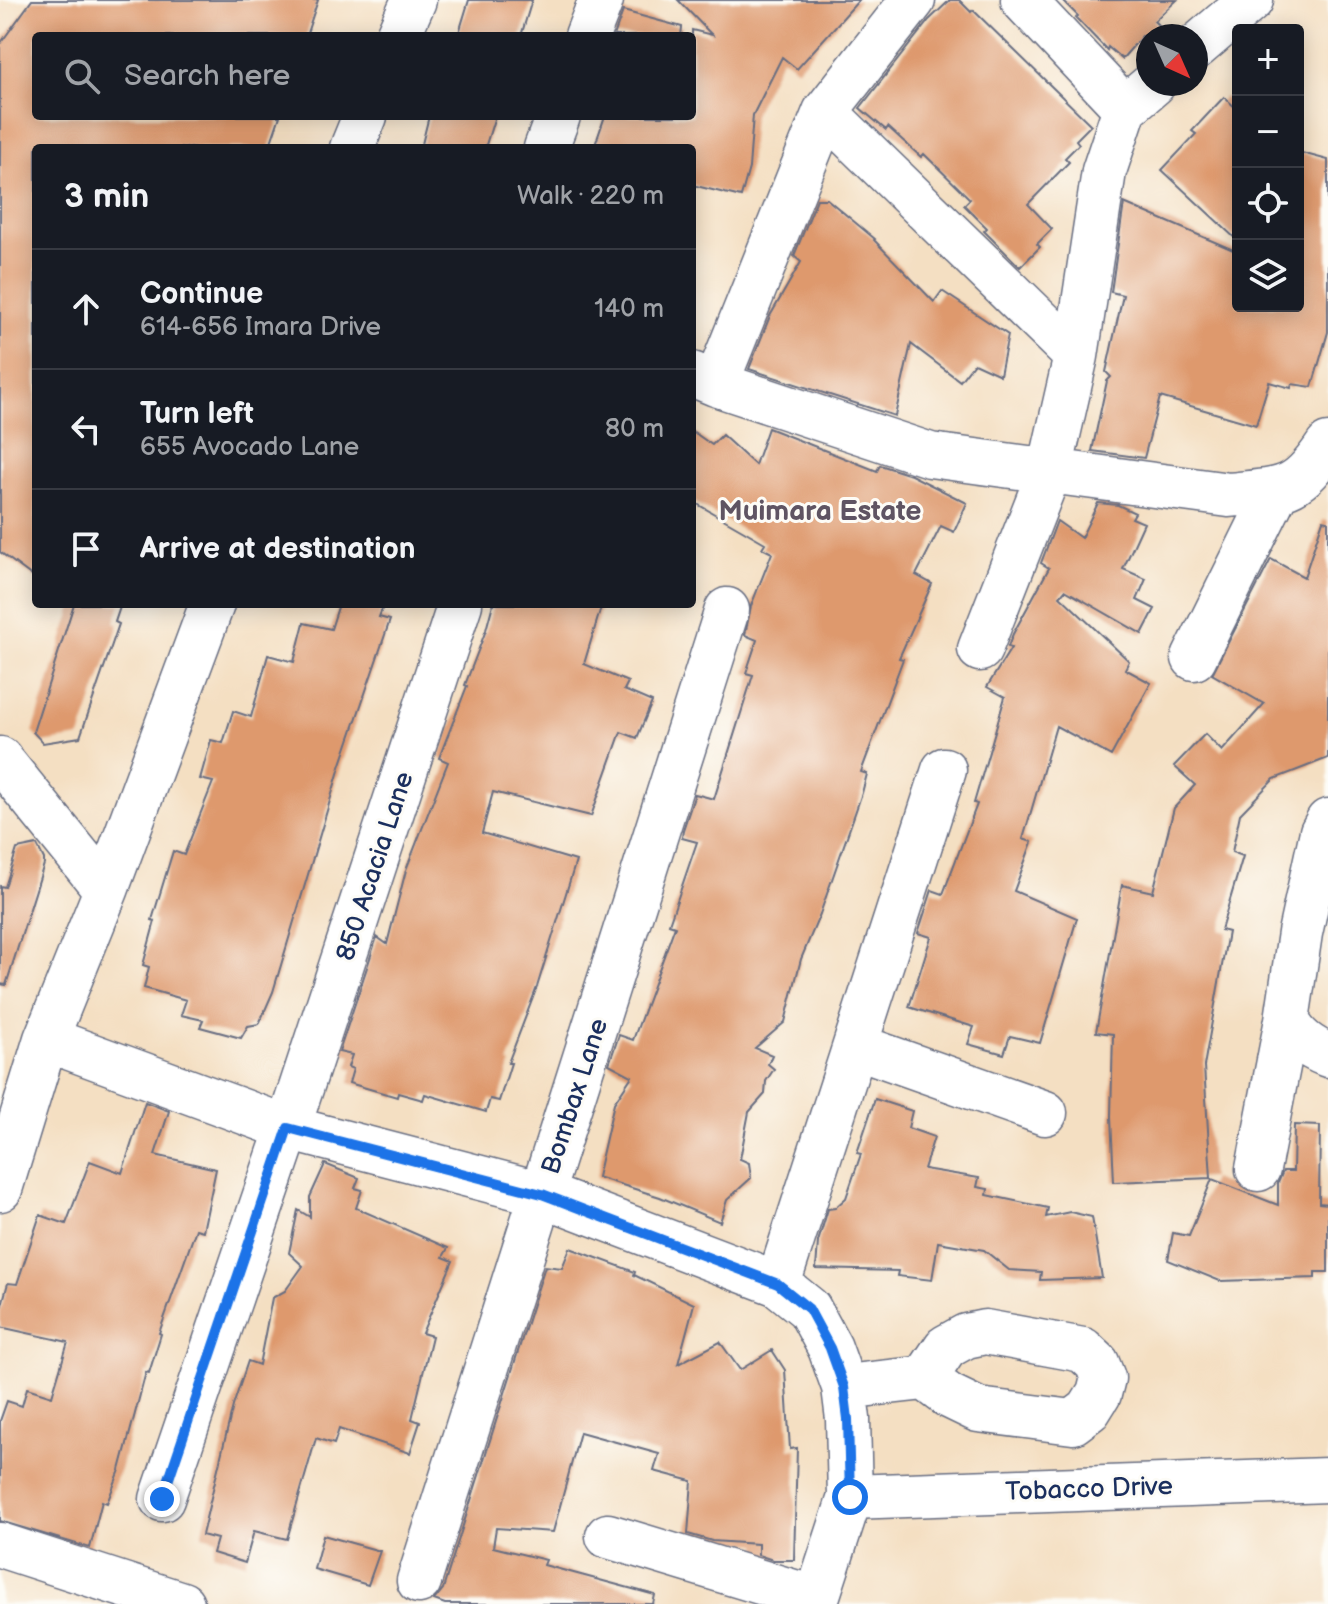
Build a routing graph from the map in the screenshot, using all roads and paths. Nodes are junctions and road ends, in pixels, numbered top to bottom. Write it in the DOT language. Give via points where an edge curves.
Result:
graph roads {
  1 [pos="414,0"];
  2 [pos="601,0"];
  3 [pos="913,0"];
  4 [pos="1023,0"];
  5 [pos="1251,0"];
  6 [pos="400,32"];
  7 [pos="589,32"];
  8 [pos="1208,37"];
  9 [pos="1136,94"];
  10 [pos="1139,96"];
  11 [pos="825,112"];
  12 [pos="363,120"];
  13 [pos="556,120"];
  14 [pos="354,144"];
  15 [pos="548,144"];
  16 [pos="1076,356"];
  17 [pos="704,379"];
  18 [pos="1328,445"];
  19 [pos="1050,470"];
  20 [pos="1277,490"];
  21 [pos="211,608"];
  22 [pos="459,608"];
  23 [pos="727,610"];
  24 [pos="980,649"];
  25 [pos="1194,658"];
  26 [pos="0,759"];
  27 [pos="944,770"];
  28 [pos="1328,821"];
  29 [pos="106,890"];
  30 [pos="1287,1020"];
  31 [pos="46,1039"];
  32 [pos="856,1046"];
  33 [pos="1328,1055"];
  34 [pos="1045,1113"];
  35 [pos="288,1128"];
  36 [pos="1258,1169"];
  37 [pos="0,1189"];
  38 [pos="542,1194"];
  39 [pos="778,1284"];
  40 [pos="925,1378"];
  41 [pos="844,1387"];
  42 [pos="1328,1480"];
  43 [pos="850,1497"];
  44 [pos="162,1499"];
  45 [pos="608,1536"];
  46 [pos="0,1545"];
  47 [pos="419,1581"];
  48 [pos="816,1602"];
  49 [pos="182,1604"];
  1 -- 6 [label="street"];
  2 -- 7 [label="street"];
  3 -- 11 [label="street"];
  4 -- 9 [label="street"];
  5 -- 8 [label="street"];
  10 -- 16 [label="street" via="1100,186"];
  11 -- 16 [label="street"];
  11 -- 17 [label="street"];
  12 -- 14 [label="street"];
  13 -- 15 [label="street"];
  16 -- 19 [label="street"];
  17 -- 19 [label="street" via="930,455"];
  18 -- 20 [label="street" via="1302,480"];
  19 -- 20 [label="street" via="1229,495"];
  19 -- 24 [label="street"];
  20 -- 25 [label="street"];
  21 -- 29 [label="street"];
  22 -- 35 [label="street, 850 Acacia Lane"];
  23 -- 38 [label="street, Bombax Lane"];
  26 -- 29 [label="street"];
  27 -- 32 [label="street"];
  28 -- 30 [label="street" via="1300,933"];
  29 -- 31 [label="street"];
  30 -- 33 [label="street" via="1314,1050"];
  30 -- 36 [label="street"];
  31 -- 35 [label="street"];
  31 -- 37 [label="street"];
  32 -- 34 [label="street"];
  32 -- 39 [label="street"];
  35 -- 38 [label="street"];
  35 -- 44 [label="street, 850 Acacia Lane"];
  38 -- 39 [label="street"];
  38 -- 47 [label="street, Bombax Lane"];
  39 -- 41 [label="street" via="809,1309"];
  40 -- 41 [label="street"];
  41 -- 43 [label="street"];
  42 -- 43 [label="street, Tobacco Drive"];
  43 -- 48 [label="street"];
  45 -- 48 [label="street"];
  46 -- 49 [label="street"];
}
